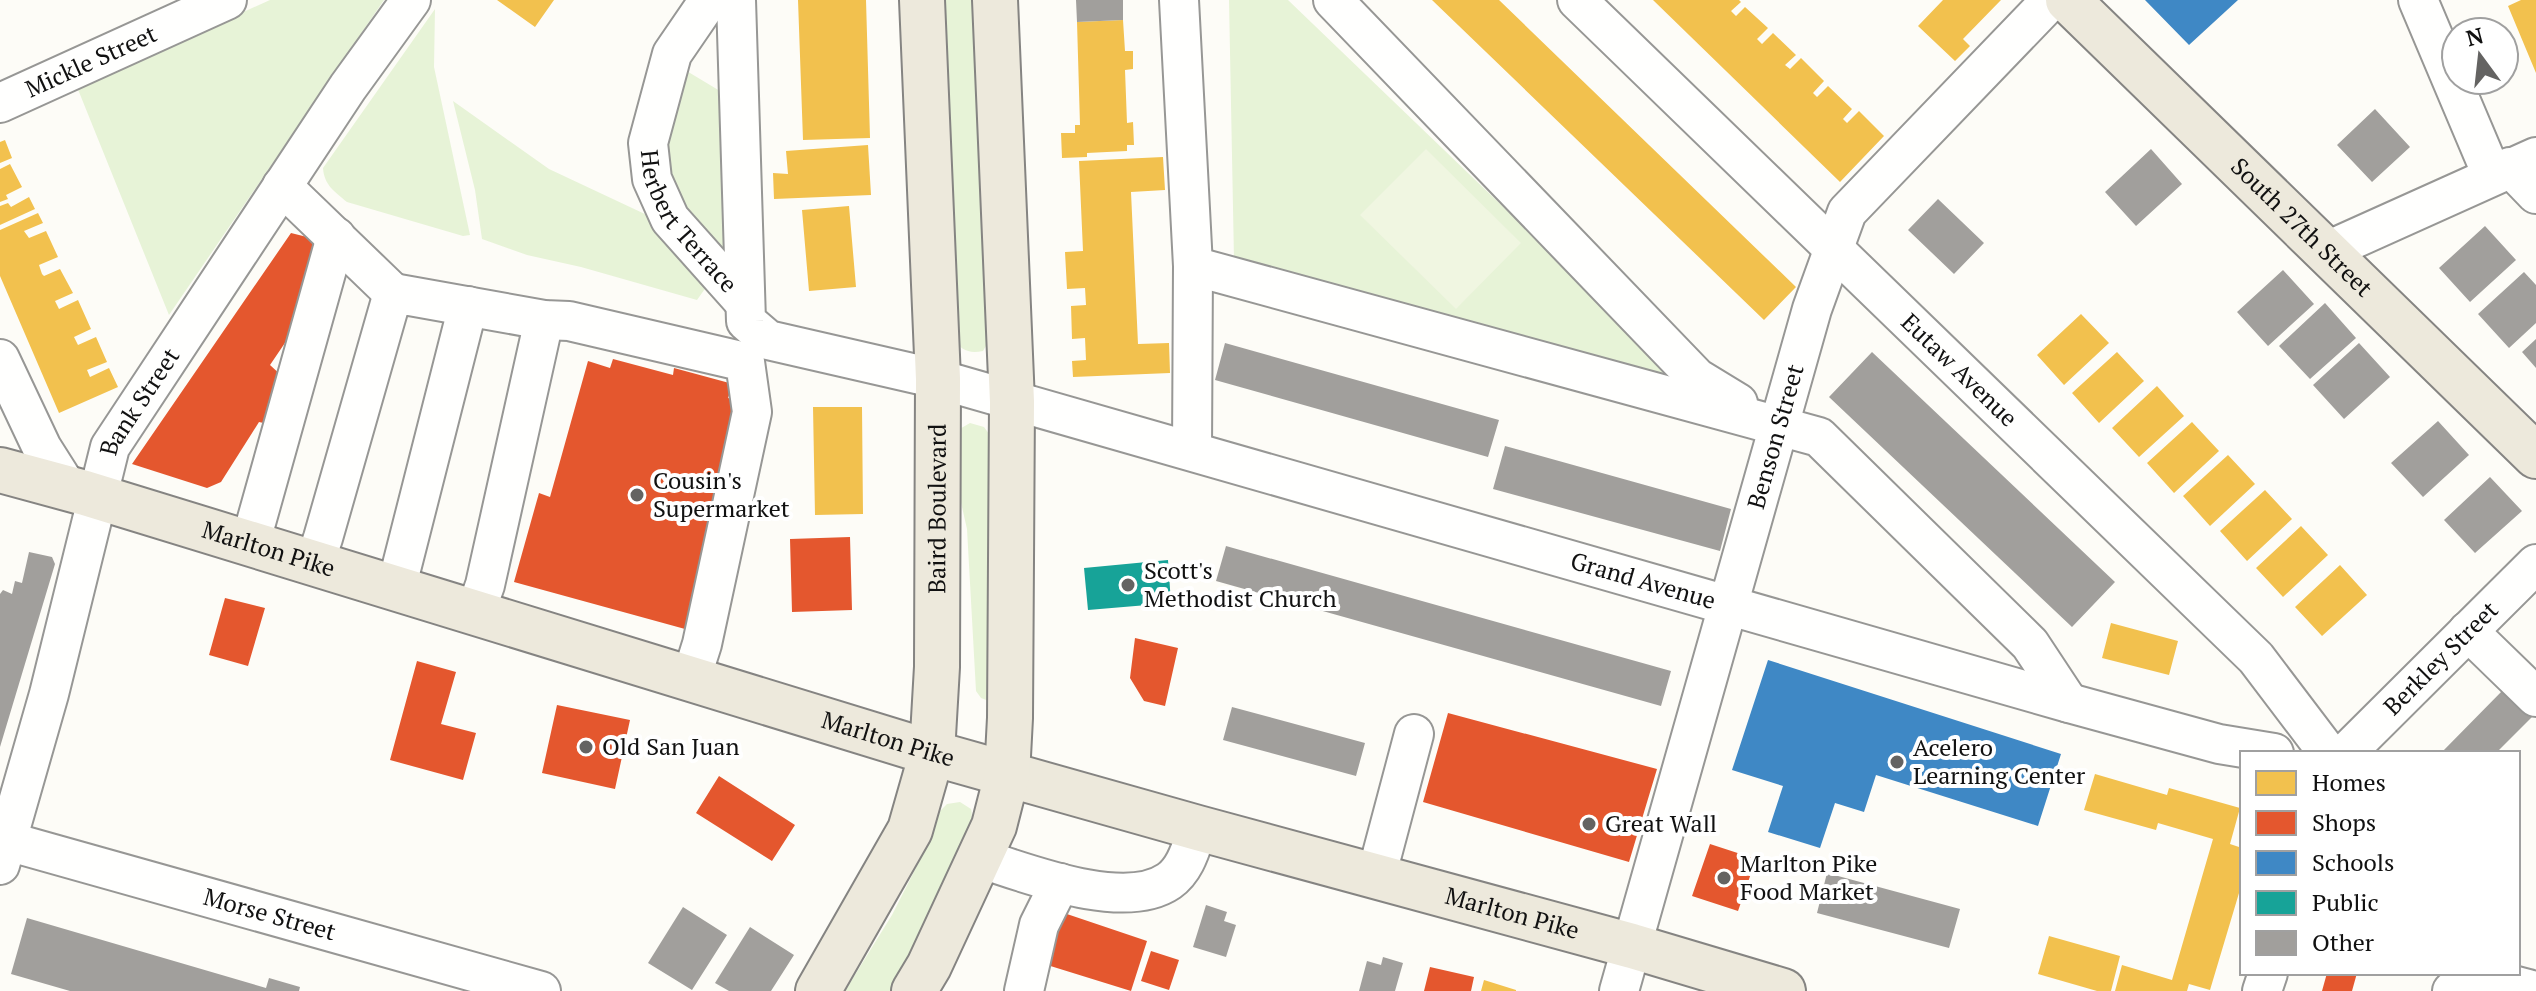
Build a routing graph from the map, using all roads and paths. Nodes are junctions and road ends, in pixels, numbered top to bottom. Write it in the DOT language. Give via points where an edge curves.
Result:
graph roads {
  1 [pos="227,0"];
  2 [pos="411,0"];
  3 [pos="736,0"];
  4 [pos="922,0"];
  5 [pos="995,0"];
  6 [pos="1179,0"];
  7 [pos="1333,0"];
  8 [pos="1577,0"];
  9 [pos="2051,0"];
  10 [pos="2068,0"];
  11 [pos="2418,0"];
  12 [pos="696,6"];
  13 [pos="0,103"];
  14 [pos="2513,166"];
  15 [pos="282,186"];
  16 [pos="2536,194"];
  17 [pos="336,237"];
  18 [pos="1833,246"];
  19 [pos="2327,251"];
  20 [pos="1193,266"];
  21 [pos="393,293"];
  22 [pos="745,303"];
  23 [pos="468,306"];
  24 [pos="544,320"];
  25 [pos="0,359"];
  26 [pos="938,379"];
  27 [pos="1012,402"];
  28 [pos="1777,426"];
  29 [pos="1192,450"];
  30 [pos="2536,456"];
  31 [pos="0,470"];
  32 [pos="83,493"];
  33 [pos="250,544"];
  34 [pos="314,564"];
  35 [pos="2536,564"];
  36 [pos="396,589"];
  37 [pos="1727,604"];
  38 [pos="475,613"];
  39 [pos="2468,631"];
  40 [pos="691,679"];
  41 [pos="2536,697"];
  42 [pos="2069,703"];
  43 [pos="1414,734"];
  44 [pos="2262,751"];
  45 [pos="2326,751"];
  46 [pos="2348,751"];
  47 [pos="932,753"];
  48 [pos="1007,775"];
  49 [pos="1198,828"];
  50 [pos="2,848"];
  51 [pos="979,858"];
  52 [pos="1376,877"];
  53 [pos="1060,883"];
  54 [pos="1632,946"];
  55 [pos="541,991"];
  56 [pos="818,991"];
  57 [pos="914,991"];
  58 [pos="1024,991"];
  59 [pos="1619,991"];
  60 [pos="1783,991"];
  61 [pos="2452,991"];
  62 [pos="2535,991"];
  1 -- 13 [label="street, Mickle Street"];
  2 -- 15 [label="street, Bank Street"];
  3 -- 22 [label="street, Herbert Terrace"];
  4 -- 26 [label="main road, Baird Boulevard"];
  5 -- 27 [label="main road"];
  6 -- 20 [label="street"];
  7 -- 28 [label="street" via="1697,378"];
  8 -- 18 [label="street, Eutaw Avenue"];
  9 -- 18 [label="street, Benson Street" via="1847,212"];
  10 -- 19 [label="main road, South 27th Street"];
  11 -- 14 [label="street"];
  12 -- 22 [label="street, Herbert Terrace" via="672,54 648,143 652,179 670,219"];
  14 -- 16 [label="street"];
  14 -- 19 [label="street"];
  15 -- 17 [label="street"];
  15 -- 32 [label="street, Bank Street"];
  17 -- 21 [label="street"];
  17 -- 33 [label="street"];
  18 -- 28 [label="street, Benson Street"];
  18 -- 45 [label="street, Eutaw Avenue" via="2256,658"];
  19 -- 30 [label="main road, South 27th Street"];
  20 -- 28 [label="street"];
  20 -- 29 [label="street"];
  21 -- 23 [label="street"];
  21 -- 34 [label="street"];
  22 -- 26 [label="street, Herbert Terrace" via="746,321 768,340"];
  23 -- 24 [label="street"];
  23 -- 36 [label="street"];
  24 -- 38 [label="street"];
  24 -- 40 [label="street" via="569,321 745,362 752,412"];
  25 -- 32 [label="street" via="42,448"];
  26 -- 27 [label="street, Herbert Terrace"];
  26 -- 47 [label="main road, Baird Boulevard"];
  27 -- 29 [label="street, Grand Avenue"];
  27 -- 48 [label="main road"];
  28 -- 37 [label="street, Benson Street"];
  28 -- 42 [label="street" via="1819,437 2030,644"];
  29 -- 37 [label="street, Grand Avenue"];
  31 -- 32 [label="main road, Marlton Pike"];
  32 -- 33 [label="main road, Marlton Pike"];
  32 -- 50 [label="street, Bank Street" via="49,694"];
  33 -- 34 [label="main road, Marlton Pike"];
  34 -- 36 [label="main road, Marlton Pike"];
  35 -- 39 [label="street, Berkley Street"];
  36 -- 38 [label="main road, Marlton Pike"];
  37 -- 42 [label="street, Grand Avenue"];
  37 -- 54 [label="street, Benson Street"];
  38 -- 40 [label="main road, Marlton Pike"];
  39 -- 41 [label="street"];
  39 -- 46 [label="street, Berkley Street"];
  40 -- 47 [label="main road, Marlton Pike"];
  42 -- 44 [label="street, Grand Avenue"];
  43 -- 52 [label="street"];
  47 -- 48 [label="main road, Marlton Pike"];
  47 -- 56 [label="main road, Baird Boulevard" via="910,830"];
  48 -- 49 [label="main road, Marlton Pike"];
  48 -- 51 [label="main road"];
  49 -- 52 [label="main road, Marlton Pike"];
  49 -- 53 [label="street" via="1187,861 1170,881 1148,892"];
  50 -- 55 [label="street, Morse Street"];
  51 -- 53 [label="street"];
  51 -- 57 [label="main road"];
  52 -- 54 [label="main road, Marlton Pike"];
  53 -- 58 [label="street" via="1039,925"];
  54 -- 59 [label="street, Benson Street"];
  54 -- 60 [label="main road, Marlton Pike"];
  61 -- 62 [label="street" via="2491,979"];
}
